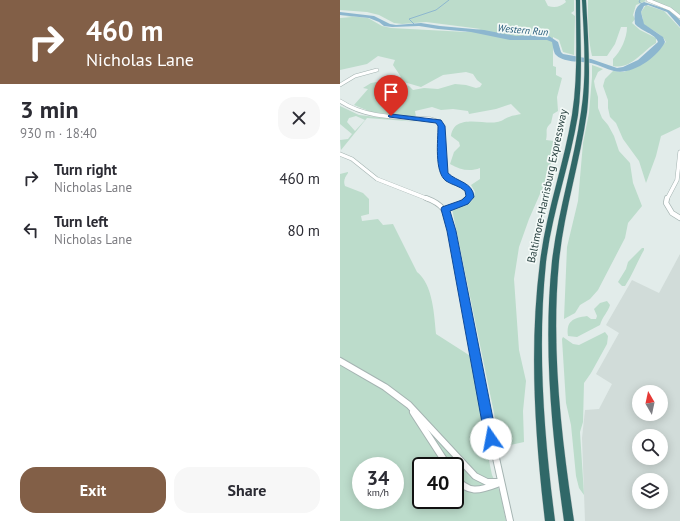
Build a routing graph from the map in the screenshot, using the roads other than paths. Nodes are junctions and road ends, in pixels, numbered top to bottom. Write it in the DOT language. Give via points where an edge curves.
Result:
graph roads {
  1 [pos="578,0"];
  2 [pos="584,0"];
  3 [pos="648,0"];
  4 [pos="680,17"];
  5 [pos="377,70"];
  6 [pos="340,85"];
  7 [pos="340,101"];
  8 [pos="680,152"];
  9 [pos="340,154"];
  10 [pos="445,209"];
  11 [pos="680,218"];
  12 [pos="340,361"];
  13 [pos="409,405"];
  14 [pos="442,457"];
  15 [pos="501,482"];
  16 [pos="464,487"];
  17 [pos="510,521"];
  18 [pos="550,521"];
  19 [pos="569,521"];
  1 -- 18 [label="highway, Baltimore-Harrisburg Expressway" via="578,86 575,114 551,221 541,284 538,335 539,389"];
  2 -- 19 [label="highway, Baltimore-Harrisburg Expressway" via="586,95 558,246 553,311 556,410"];
  3 -- 4 [label="street" via="670,9"];
  5 -- 6 [label="street" via="354,76"];
  7 -- 10 [label="street" via="372,114 438,122 441,126 444,174 468,188 470,193 465,202"];
  8 -- 11 [label="street" via="676,182 666,203 672,213"];
  9 -- 10 [label="street" via="356,160 377,179 434,200"];
  10 -- 15 [label="street" via="452,231"];
  12 -- 13 [label="street" via="386,387"];
  13 -- 14 [label="street"];
  13 -- 15 [label="street" via="475,476 487,482"];
  15 -- 16 [label="street" via="476,490"];
  15 -- 17 [label="street"];
}
